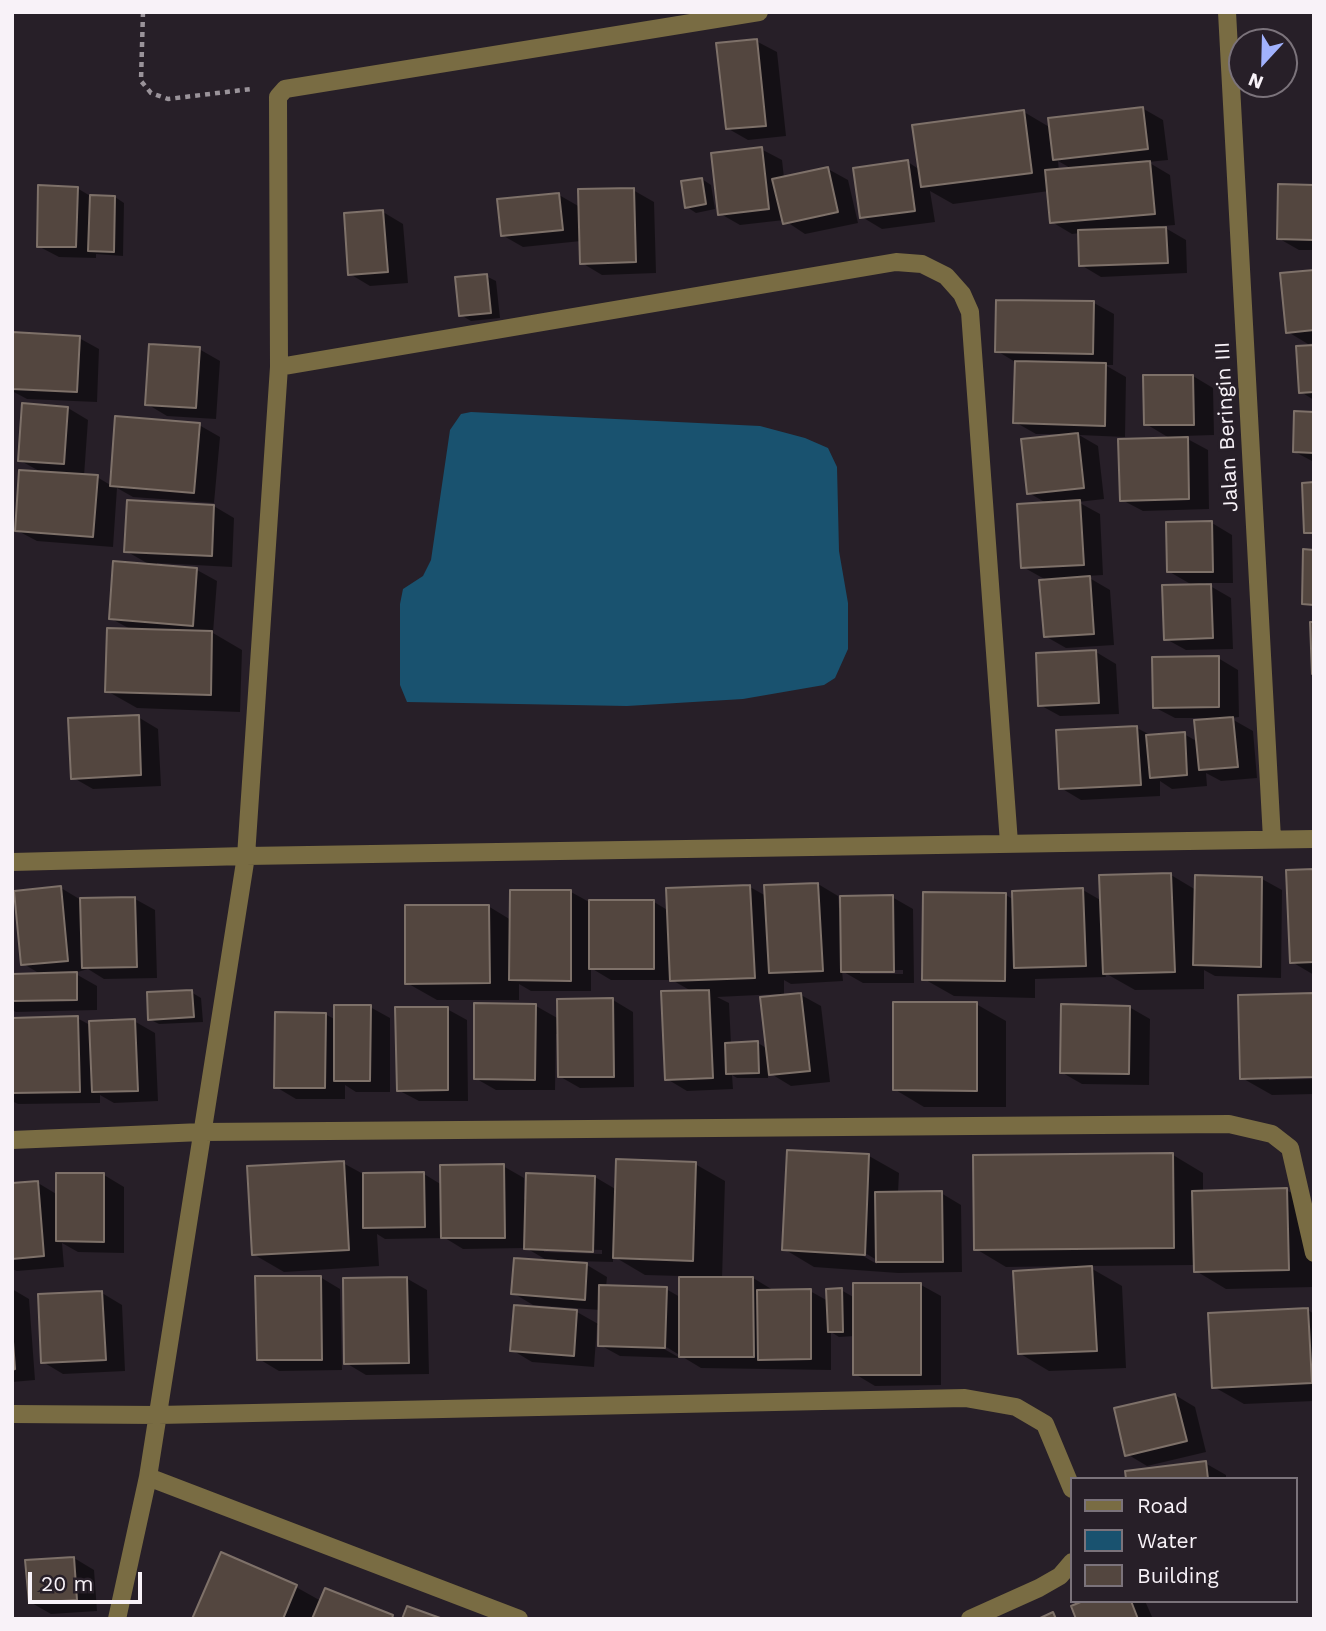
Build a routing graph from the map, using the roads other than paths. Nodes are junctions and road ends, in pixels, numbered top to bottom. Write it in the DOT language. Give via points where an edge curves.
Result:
graph roads {
  1 [pos="759,12"];
  2 [pos="1227,12"];
  3 [pos="279,367"];
  4 [pos="1272,839"];
  5 [pos="1314,839"];
  6 [pos="1009,843"];
  7 [pos="246,856"];
  8 [pos="12,862"];
  9 [pos="202,1132"];
  10 [pos="12,1140"];
  11 [pos="1314,1253"];
  12 [pos="12,1414"];
  13 [pos="158,1415"];
  14 [pos="148,1477"];
  15 [pos="1070,1484"];
  16 [pos="1070,1564"];
  17 [pos="117,1619"];
  18 [pos="519,1619"];
  19 [pos="970,1619"];
  1 -- 3 [label="street" via="285,89 278,97"];
  2 -- 4 [label="street, Jalan Beringin III"];
  3 -- 6 [label="street" via="896,262 922,264 946,276 970,312"];
  3 -- 7 [label="street"];
  4 -- 5 [label="street"];
  4 -- 6 [label="street"];
  6 -- 7 [label="street"];
  7 -- 8 [label="street"];
  7 -- 9 [label="street"];
  9 -- 10 [label="street"];
  9 -- 11 [label="street" via="1228,1124 1272,1134 1290,1148"];
  9 -- 13 [label="street"];
  12 -- 13 [label="street"];
  13 -- 14 [label="street"];
  13 -- 15 [label="street" via="965,1398 1016,1407 1045,1424"];
  14 -- 17 [label="street"];
  14 -- 18 [label="street"];
  16 -- 19 [label="street" via="1039,1588"];
}
